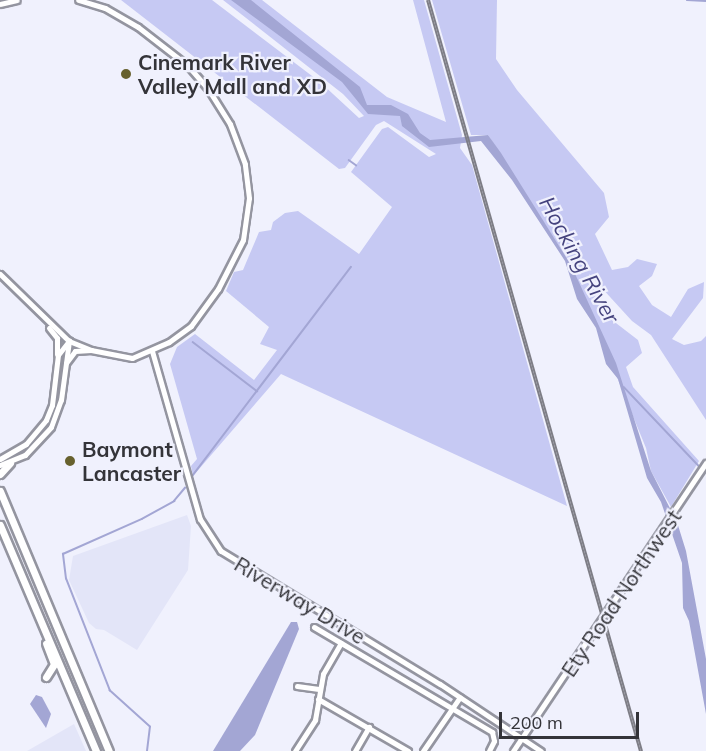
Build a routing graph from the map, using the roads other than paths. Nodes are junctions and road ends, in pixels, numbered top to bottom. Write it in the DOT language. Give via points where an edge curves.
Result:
graph roads {
  1 [pos="16,0"];
  2 [pos="78,0"];
  3 [pos="0,4"];
  4 [pos="0,274"];
  5 [pos="48,323"];
  6 [pos="69,341"];
  7 [pos="91,350"];
  8 [pos="152,351"];
  9 [pos="57,360"];
  10 [pos="64,369"];
  11 [pos="4,459"];
  12 [pos="706,464"];
  13 [pos="0,465"];
  14 [pos="0,474"];
  15 [pos="0,483"];
  16 [pos="0,491"];
  17 [pos="0,525"];
  18 [pos="30,595"];
  19 [pos="314,627"];
  20 [pos="341,643"];
  21 [pos="62,668"];
  22 [pos="46,677"];
  23 [pos="297,686"];
  24 [pos="319,689"];
  25 [pos="460,697"];
  26 [pos="318,699"];
  27 [pos="451,709"];
  28 [pos="369,727"];
  29 [pos="523,737"];
  30 [pos="103,739"];
  31 [pos="96,751"];
  32 [pos="109,751"];
  33 [pos="295,751"];
  34 [pos="355,751"];
  35 [pos="408,751"];
  36 [pos="423,751"];
  37 [pos="489,751"];
  38 [pos="513,751"];
  39 [pos="541,751"];
  1 -- 3 [label="street"];
  2 -- 8 [label="street" via="124,18 191,69 230,124 245,164 249,205 237,254 200,316 181,334"];
  4 -- 5 [label="street"];
  5 -- 6 [label="street"];
  5 -- 9 [label="street" via="57,338"];
  6 -- 7 [label="street"];
  6 -- 9 [label="street"];
  6 -- 10 [label="street"];
  7 -- 8 [label="street" via="128,358"];
  7 -- 10 [label="street" via="72,353"];
  8 -- 25 [label="street, Riverway Drive" via="200,519 221,551"];
  9 -- 11 [label="street" via="52,405 46,420 26,444"];
  10 -- 11 [label="street" via="61,400 51,427 32,449"];
  11 -- 13 [label="street"];
  11 -- 14 [label="main road"];
  12 -- 29 [label="street, Ety Road Northwest"];
  15 -- 16 [label="main road"];
  16 -- 30 [label="main road"];
  17 -- 18 [label="main road"];
  18 -- 21 [label="main road"];
  18 -- 22 [label="main road" via="54,661"];
  19 -- 20 [label="street"];
  20 -- 24 [label="street"];
  20 -- 27 [label="street"];
  21 -- 30 [label="main road" via="70,672"];
  21 -- 31 [label="main road"];
  23 -- 24 [label="street"];
  24 -- 26 [label="street"];
  25 -- 27 [label="street"];
  25 -- 29 [label="street, Riverway Drive"];
  26 -- 28 [label="street"];
  26 -- 33 [label="street" via="312,727"];
  27 -- 36 [label="street"];
  27 -- 37 [label="street" via="495,737"];
  28 -- 34 [label="street"];
  28 -- 35 [label="street"];
  29 -- 38 [label="street, Ety Road Northwest"];
  29 -- 39 [label="street, Riverway Drive"];
  30 -- 32 [label="main road"];
}
